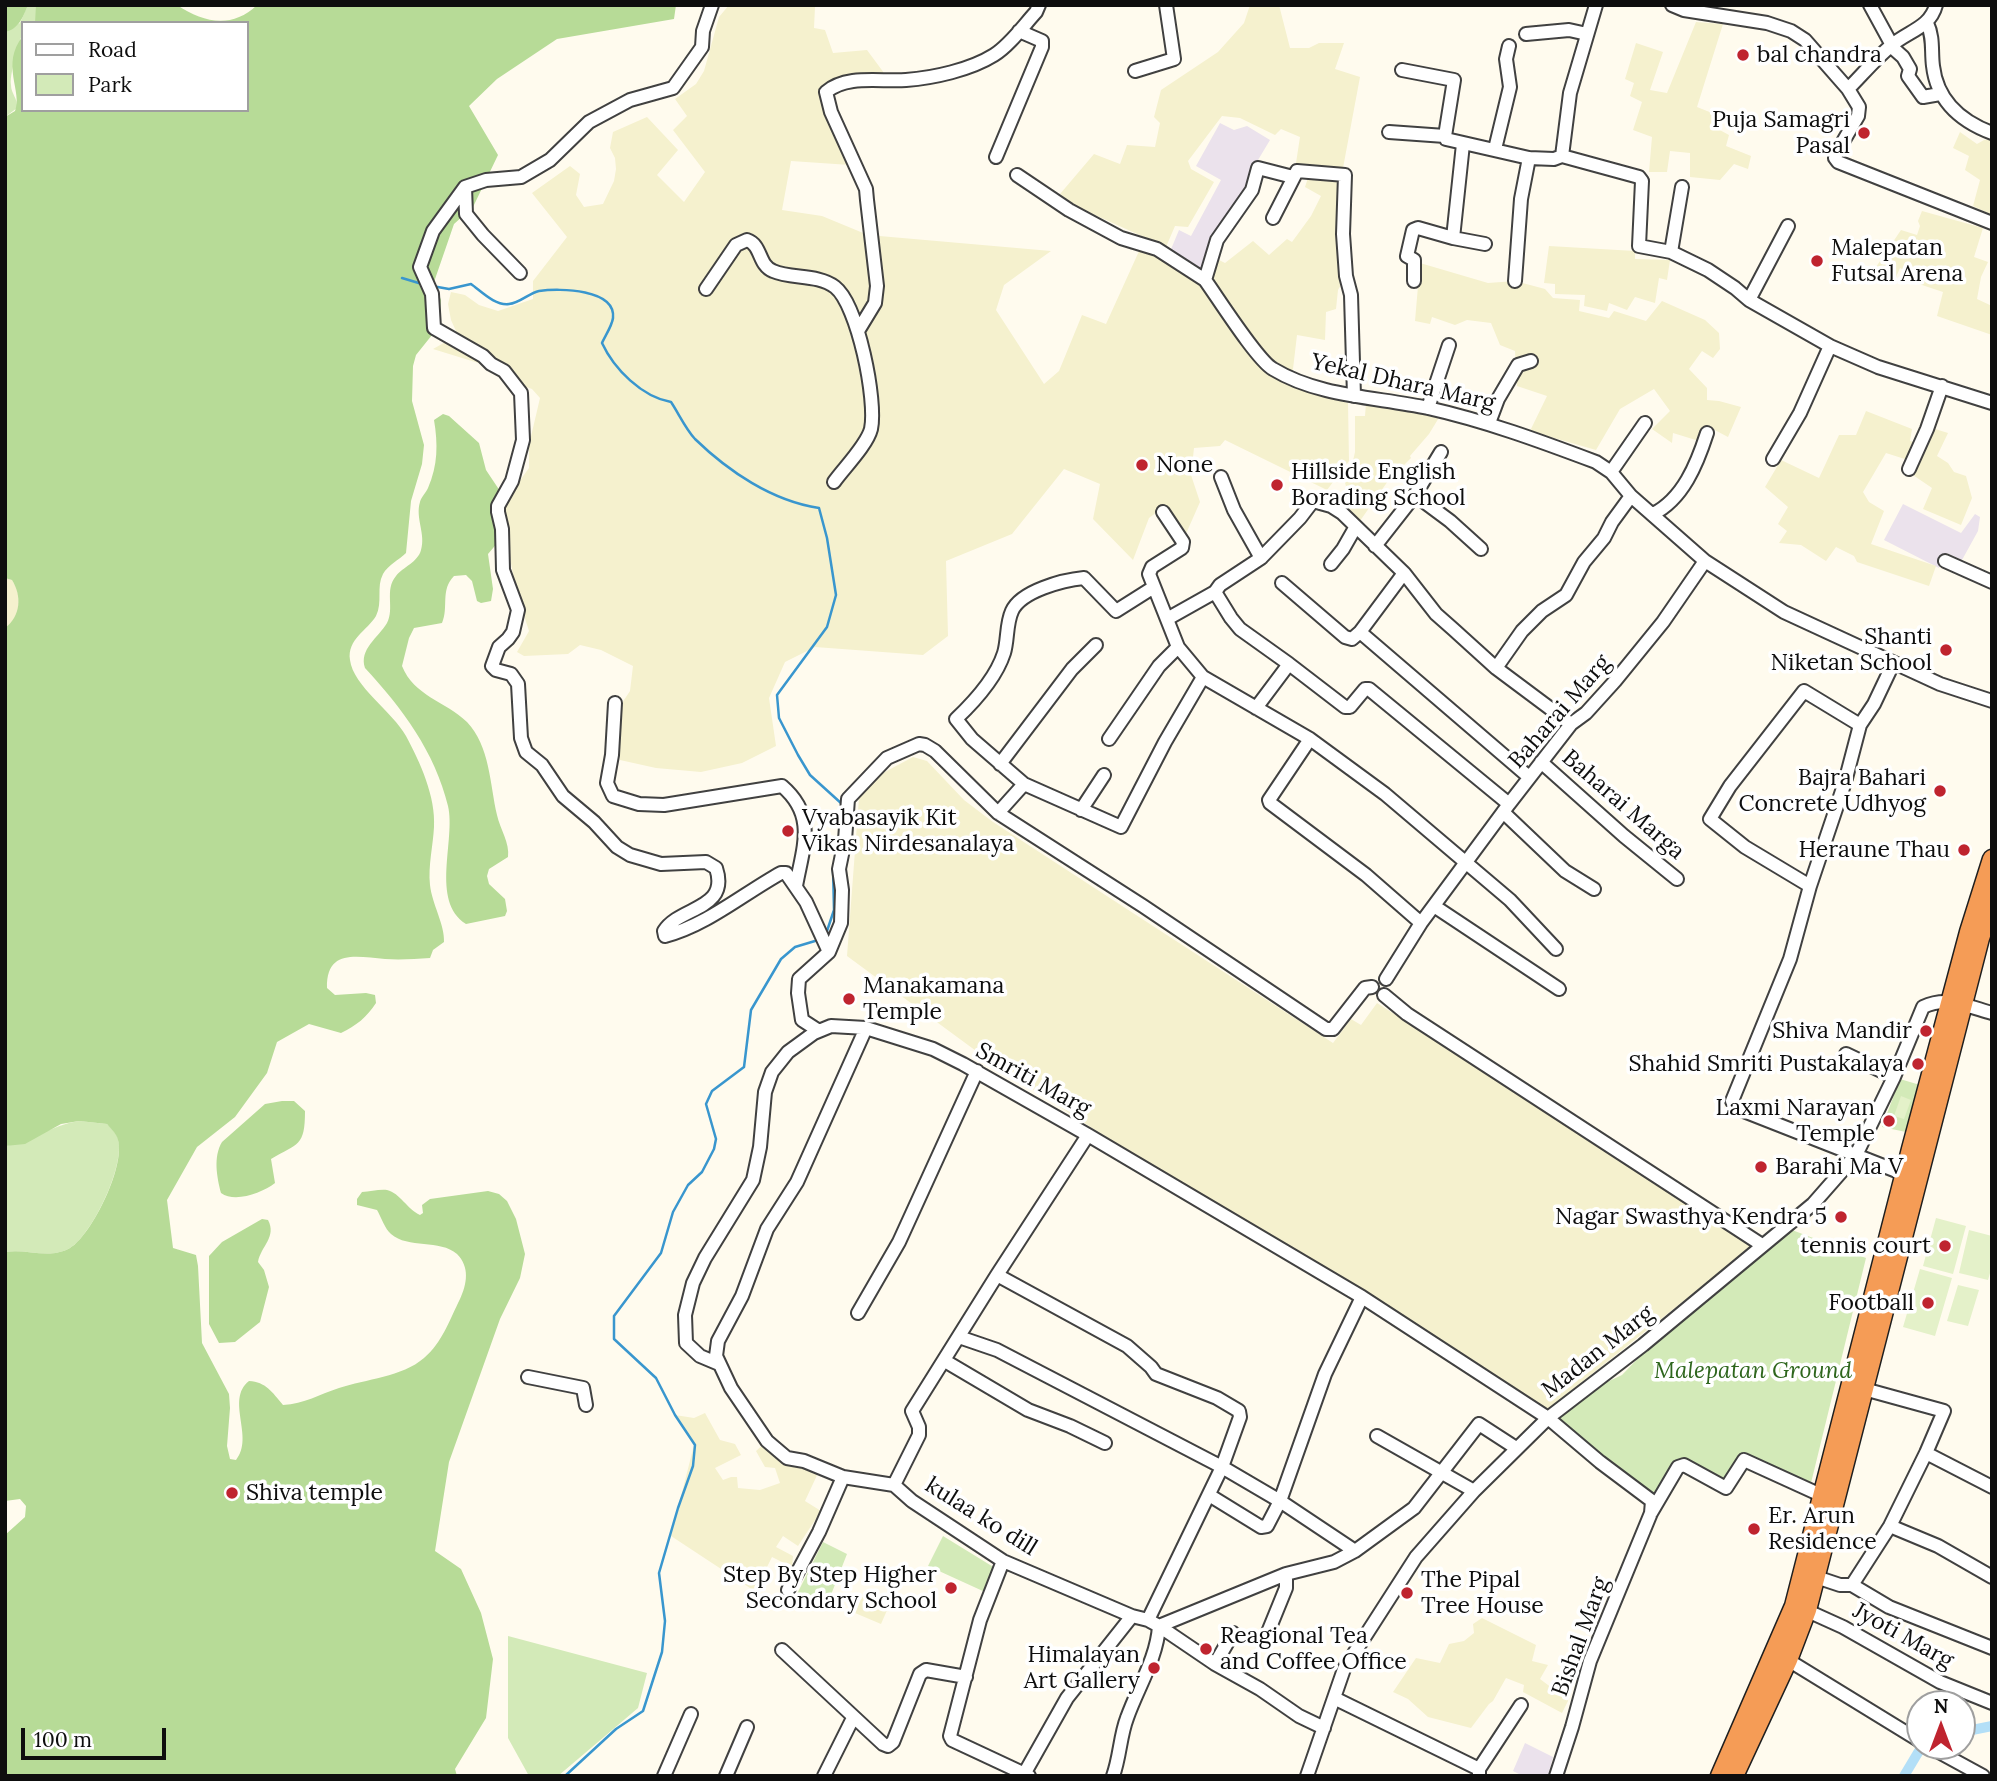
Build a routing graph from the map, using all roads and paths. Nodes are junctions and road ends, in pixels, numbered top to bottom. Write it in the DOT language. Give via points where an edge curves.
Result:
graph roads {
  1 [pos="712,5"];
  2 [pos="1039,5"];
  3 [pos="1166,5"];
  4 [pos="1596,5"];
  5 [pos="1672,5"];
  6 [pos="1870,5"];
  7 [pos="1936,5"];
  8 [pos="1927,23"];
  9 [pos="1019,31"];
  10 [pos="1527,34"];
  11 [pos="1587,34"];
  12 [pos="1892,45"];
  13 [pos="1509,46"];
  14 [pos="1402,70"];
  15 [pos="1135,71"];
  16 [pos="1848,89"];
  17 [pos="1940,94"];
  18 [pos="1389,132"];
  19 [pos="1992,133"];
  20 [pos="1445,136"];
  21 [pos="1463,144"];
  22 [pos="1495,149"];
  23 [pos="1562,156"];
  24 [pos="996,157"];
  25 [pos="1529,158"];
  26 [pos="1017,175"];
  27 [pos="1293,177"];
  28 [pos="465,187"];
  29 [pos="1682,187"];
  30 [pos="1273,218"];
  31 [pos="1992,223"];
  32 [pos="1788,226"];
  33 [pos="1452,238"];
  34 [pos="1485,244"];
  35 [pos="1671,252"];
  36 [pos="520,273"];
  37 [pos="1205,280"];
  38 [pos="1414,281"];
  39 [pos="1515,281"];
  40 [pos="706,289"];
  41 [pos="1749,300"];
  42 [pos="858,331"];
  43 [pos="1449,345"];
  44 [pos="1830,346"];
  45 [pos="1531,360"];
  46 [pos="1942,386"];
  47 [pos="1354,396"];
  48 [pos="1992,403"];
  49 [pos="1428,408"];
  50 [pos="1489,423"];
  51 [pos="1644,423"];
  52 [pos="1707,433"];
  53 [pos="1441,452"];
  54 [pos="1773,459"];
  55 [pos="1909,469"];
  56 [pos="1611,472"];
  57 [pos="1221,477"];
  58 [pos="834,482"];
  59 [pos="1415,495"];
  60 [pos="1631,496"];
  61 [pos="1163,512"];
  62 [pos="1653,514"];
  63 [pos="1355,528"];
  64 [pos="1375,546"];
  65 [pos="1481,550"];
  66 [pos="1261,558"];
  67 [pos="1704,561"];
  68 [pos="1945,561"];
  69 [pos="1331,564"];
  70 [pos="1404,573"];
  71 [pos="1992,582"];
  72 [pos="1282,583"];
  73 [pos="1154,587"];
  74 [pos="1215,592"];
  75 [pos="1167,619"];
  76 [pos="1360,632"];
  77 [pos="1096,645"];
  78 [pos="1178,647"];
  79 [pos="1289,664"];
  80 [pos="1893,664"];
  81 [pos="1496,668"];
  82 [pos="1203,677"];
  83 [pos="1992,701"];
  84 [pos="615,703"];
  85 [pos="1256,708"];
  86 [pos="1571,724"];
  87 [pos="1860,725"];
  88 [pos="1109,739"];
  89 [pos="1310,739"];
  90 [pos="1541,762"];
  91 [pos="1000,764"];
  92 [pos="1104,775"];
  93 [pos="1529,777"];
  94 [pos="1024,784"];
  95 [pos="1506,808"];
  96 [pos="1081,810"];
  97 [pos="998,813"];
  98 [pos="1992,859"];
  99 [pos="1466,863"];
  100 [pos="1677,879"];
  101 [pos="796,886"];
  102 [pos="1810,886"];
  103 [pos="1594,889"];
  104 [pos="1992,903"];
  105 [pos="1434,906"];
  106 [pos="1421,923"];
  107 [pos="1556,949"];
  108 [pos="830,952"];
  109 [pos="1386,979"];
  110 [pos="1372,987"];
  111 [pos="1559,989"];
  112 [pos="1384,995"];
  113 [pos="1957,1003"];
  114 [pos="1992,1013"];
  115 [pos="866,1028"];
  116 [pos="819,1031"];
  117 [pos="1846,1054"];
  118 [pos="976,1072"];
  119 [pos="1894,1077"];
  120 [pos="1088,1135"];
  121 [pos="1856,1155"];
  122 [pos="1904,1174"];
  123 [pos="1762,1245"];
  124 [pos="997,1275"];
  125 [pos="1362,1297"];
  126 [pos="858,1313"];
  127 [pos="959,1337"];
  128 [pos="945,1361"];
  129 [pos="719,1364"];
  130 [pos="528,1377"];
  131 [pos="1864,1388"];
  132 [pos="586,1405"];
  133 [pos="1548,1418"];
  134 [pos="1377,1436"];
  135 [pos="1105,1443"];
  136 [pos="1516,1448"];
  137 [pos="1926,1453"];
  138 [pos="1222,1467"];
  139 [pos="1441,1473"];
  140 [pos="843,1477"];
  141 [pos="894,1486"];
  142 [pos="1992,1487"];
  143 [pos="1474,1491"];
  144 [pos="1209,1495"];
  145 [pos="1823,1496"];
  146 [pos="1280,1500"];
  147 [pos="1651,1513"];
  148 [pos="1890,1526"];
  149 [pos="1355,1551"];
  150 [pos="1003,1561"];
  151 [pos="1286,1574"];
  152 [pos="1816,1577"];
  153 [pos="1992,1577"];
  154 [pos="1852,1585"];
  155 [pos="788,1590"];
  156 [pos="1800,1608"];
  157 [pos="1132,1616"];
  158 [pos="1154,1623"];
  159 [pos="1233,1633"];
  160 [pos="1264,1642"];
  161 [pos="1992,1648"];
  162 [pos="782,1650"];
  163 [pos="1788,1660"];
  164 [pos="1215,1664"];
  165 [pos="965,1677"];
  166 [pos="1334,1698"];
  167 [pos="1992,1703"];
  168 [pos="1521,1705"];
  169 [pos="691,1714"];
  170 [pos="853,1718"];
  171 [pos="747,1727"];
  172 [pos="1324,1728"];
  173 [pos="1906,1732"];
  174 [pos="1954,1760"];
  175 [pos="1479,1772"];
  176 [pos="1026,1775"];
  177 [pos="664,1776"];
  178 [pos="726,1776"];
  179 [pos="824,1776"];
  180 [pos="1113,1776"];
  181 [pos="1307,1776"];
  182 [pos="1556,1776"];
  183 [pos="1720,1776"];
  184 [pos="1734,1776"];
  185 [pos="1983,1776"];
  1 -- 28 [label="street" via="702,47 673,89 630,100 589,122 550,160 522,177"];
  2 -- 9 [label="street"];
  3 -- 15 [label="street" via="1174,60"];
  4 -- 11 [label="street"];
  5 -- 16 [label="street" via="1791,31 1805,40"];
  6 -- 12 [label="street"];
  7 -- 8 [label="street"];
  8 -- 12 [label="street"];
  8 -- 17 [label="street"];
  9 -- 24 [label="street" via="1042,41 1042,47"];
  9 -- 42 [label="street" via="995,55 948,74 856,81 827,92 831,112 866,190 877,286 875,303"];
  10 -- 11 [label="street" via="1570,30"];
  11 -- 23 [label="street" via="1570,93"];
  12 -- 16 [label="street"];
  12 -- 17 [label="street" via="1910,69 1908,76 1920,95"];
  13 -- 22 [label="street" via="1508,100"];
  14 -- 20 [label="street" via="1454,80"];
  16 -- 31 [label="street" via="1859,107 1858,116 1835,158 1838,162"];
  17 -- 19 [label="street" via="1964,118"];
  18 -- 20 [label="street"];
  20 -- 21 [label="street"];
  21 -- 22 [label="street"];
  21 -- 33 [label="street"];
  22 -- 25 [label="street"];
  23 -- 25 [label="street"];
  23 -- 35 [label="street" via="1639,177 1639,246"];
  25 -- 39 [label="street"];
  26 -- 37 [label="street" via="1069,210 1121,238 1157,249"];
  27 -- 30 [label="street"];
  27 -- 37 [label="street" via="1258,168 1252,190 1217,240"];
  27 -- 47 [label="street" via="1297,171 1345,176 1343,234"];
  28 -- 36 [label="street" via="466,214"];
  28 -- 101 [label="street" via="433,231 420,267 432,294 434,328 504,371 522,393 523,440 512,481 498,506 503,570 519,610 513,632 499,647 492,666 511,674 518,684 526,752 542,765 563,796 617,847 661,864 706,862 716,869 714,896 673,921 664,936 696,924 781,873"];
  29 -- 35 [label="street"];
  32 -- 41 [label="street"];
  33 -- 34 [label="street"];
  33 -- 38 [label="street" via="1413,230 1407,256 1414,260"];
  35 -- 41 [label="street" via="1715,274"];
  37 -- 47 [label="street, Yekal Dhara Marg" via="1270,368 1303,383"];
  40 -- 42 [label="street" via="736,245 747,240 772,271 826,282 837,289"];
  41 -- 44 [label="street"];
  42 -- 58 [label="street" via="868,364 871,431"];
  43 -- 49 [label="street"];
  44 -- 46 [label="street" via="1878,367"];
  44 -- 54 [label="street"];
  45 -- 50 [label="street" via="1518,365"];
  46 -- 48 [label="street"];
  46 -- 55 [label="street"];
  47 -- 49 [label="street, Yekal Dhara Marg"];
  49 -- 50 [label="street, Yekal Dhara Marg"];
  50 -- 56 [label="street, Yekal Dhara Marg" via="1596,462"];
  51 -- 56 [label="street"];
  52 -- 62 [label="street" via="1678,494"];
  53 -- 59 [label="street"];
  56 -- 60 [label="street, Yekal Dhara Marg"];
  57 -- 66 [label="street"];
  59 -- 64 [label="street"];
  59 -- 65 [label="street"];
  60 -- 62 [label="street, Yekal Dhara Marg"];
  60 -- 81 [label="street" via="1566,595 1522,631"];
  61 -- 73 [label="street" via="1183,545 1149,569"];
  62 -- 67 [label="street, Yekal Dhara Marg"];
  63 -- 64 [label="street"];
  63 -- 66 [label="street" via="1342,513 1313,501"];
  63 -- 69 [label="street"];
  64 -- 70 [label="street"];
  66 -- 74 [label="street"];
  67 -- 80 [label="street, Yekal Dhara Marg" via="1784,612"];
  67 -- 86 [label="street, Baharai Marg" via="1623,671"];
  68 -- 71 [label="street"];
  70 -- 76 [label="street"];
  70 -- 81 [label="street" via="1436,614"];
  72 -- 76 [label="street" via="1345,637 1352,639"];
  73 -- 75 [label="street"];
  73 -- 91 [label="street" via="1116,611 1084,578 1019,600 1011,612 1004,653 995,672 956,719"];
  74 -- 75 [label="street"];
  74 -- 79 [label="street" via="1240,629"];
  75 -- 78 [label="street"];
  76 -- 93 [label="street"];
  77 -- 91 [label="street" via="1072,669"];
  78 -- 82 [label="street"];
  78 -- 88 [label="street" via="1159,666"];
  79 -- 85 [label="street"];
  79 -- 95 [label="street" via="1345,708 1369,689"];
  80 -- 83 [label="street, Yekal Dhara Marg"];
  80 -- 87 [label="street"];
  81 -- 86 [label="street"];
  82 -- 85 [label="street"];
  82 -- 96 [label="street" via="1121,827"];
  84 -- 101 [label="street" via="607,783 613,796 664,805 782,786 802,812 806,827"];
  85 -- 89 [label="street"];
  86 -- 90 [label="street, Baharai Marg"];
  87 -- 102 [label="street"];
  87 -- 102 [label="street" via="1804,691 1710,819 1745,848"];
  89 -- 99 [label="street" via="1385,794"];
  89 -- 106 [label="street" via="1270,803"];
  90 -- 93 [label="street, Baharai Marg"];
  90 -- 100 [label="street, Baharai Marga"];
  91 -- 94 [label="street"];
  92 -- 96 [label="street"];
  93 -- 95 [label="street, Baharai Marg"];
  94 -- 96 [label="street"];
  94 -- 97 [label="street"];
  95 -- 99 [label="street, Baharai Marg"];
  95 -- 103 [label="street" via="1565,871"];
  97 -- 108 [label="street" via="931,747 911,746 887,758 848,799 839,869 841,923"];
  97 -- 110 [label="street" via="1326,1028 1333,1028 1365,988"];
  98 -- 113 [label="highway" via="1969,932"];
  99 -- 105 [label="street, Baharai Marg"];
  99 -- 107 [label="street" via="1510,900"];
  101 -- 108 [label="street"];
  102 -- 121 [label="street" via="1790,960 1732,1101 1736,1108"];
  104 -- 113 [label="highway"];
  105 -- 106 [label="street, Baharai Marg"];
  105 -- 111 [label="street"];
  106 -- 109 [label="street, Baharai Marg"];
  108 -- 116 [label="street" via="799,979 802,1020"];
  109 -- 110 [label="street" via="1375,979"];
  109 -- 112 [label="street" via="1390,986"];
  110 -- 112 [label="street" via="1376,994"];
  112 -- 123 [label="street" via="1406,1014"];
  113 -- 114 [label="street"];
  113 -- 119 [label="street, Madan Marg" via="1934,1002 1923,1007"];
  113 -- 122 [label="highway"];
  113 -- 131 [label="highway"];
  115 -- 116 [label="street, Smriti Marg" via="831,1026"];
  115 -- 118 [label="street, Smriti Marg" via="933,1049"];
  115 -- 129 [label="street" via="797,1181 767,1229 742,1296 718,1341"];
  116 -- 129 [label="street, Smriti Marg" via="788,1052 772,1072 753,1180 693,1283 685,1315 685,1343"];
  117 -- 119 [label="street"];
  118 -- 120 [label="street, Smriti Marg"];
  118 -- 126 [label="street" via="899,1241"];
  119 -- 121 [label="street, Madan Marg"];
  120 -- 124 [label="street, kulaa ko dill"];
  120 -- 125 [label="street, Smriti Marg"];
  121 -- 122 [label="street"];
  121 -- 123 [label="street, Madan Marg" via="1814,1204"];
  122 -- 145 [label="highway"];
  123 -- 133 [label="street, Madan Marg"];
  124 -- 127 [label="street, kulaa ko dill"];
  124 -- 138 [label="street" via="1127,1346 1156,1374 1235,1406 1240,1417"];
  125 -- 133 [label="street, Smriti Marg"];
  125 -- 146 [label="street" via="1325,1374"];
  127 -- 128 [label="street, kulaa ko dill"];
  127 -- 138 [label="street" via="997,1350"];
  128 -- 135 [label="street" via="1028,1410"];
  128 -- 141 [label="street, kulaa ko dill" via="912,1411 919,1434"];
  129 -- 140 [label="street" via="767,1441 788,1458"];
  130 -- 132 [label="street" via="583,1388"];
  131 -- 137 [label="street" via="1944,1411"];
  131 -- 152 [label="highway"];
  133 -- 136 [label="street, Madan Marg"];
  133 -- 147 [label="street, Smriti Marg" via="1652,1501"];
  134 -- 139 [label="street"];
  136 -- 139 [label="street" via="1479,1424"];
  136 -- 143 [label="street, Madan Marg"];
  137 -- 142 [label="street"];
  137 -- 148 [label="street"];
  138 -- 144 [label="street"];
  138 -- 146 [label="street"];
  139 -- 143 [label="street"];
  139 -- 149 [label="street" via="1414,1508"];
  140 -- 141 [label="street"];
  140 -- 155 [label="street"];
  141 -- 150 [label="street, kulaa ko dill"];
  143 -- 166 [label="street, Madan Marg" via="1416,1557 1343,1669"];
  144 -- 146 [label="street" via="1264,1528"];
  144 -- 158 [label="street"];
  145 -- 147 [label="street, Bishal Marg" via="1744,1460 1726,1488 1680,1465"];
  145 -- 156 [label="highway"];
  146 -- 149 [label="street"];
  147 -- 182 [label="street, Bishal Marg" via="1590,1661"];
  148 -- 153 [label="street" via="1938,1546"];
  148 -- 154 [label="street"];
  149 -- 151 [label="street" via="1334,1562"];
  150 -- 157 [label="street, kulaa ko dill"];
  150 -- 165 [label="street"];
  151 -- 158 [label="street"];
  151 -- 160 [label="street" via="1286,1588"];
  152 -- 154 [label="street"];
  152 -- 156 [label="highway"];
  154 -- 161 [label="street" via="1889,1607"];
  156 -- 163 [label="highway"];
  156 -- 167 [label="street, Jyoti Marg" via="1940,1682"];
  156 -- 183 [label="highway"];
  157 -- 158 [label="street, kulaa ko dill"];
  157 -- 176 [label="street" via="1067,1698"];
  158 -- 164 [label="street"];
  158 -- 180 [label="street" via="1155,1653 1126,1721"];
  159 -- 164 [label="street"];
  162 -- 170 [label="street"];
  163 -- 173 [label="street"];
  163 -- 184 [label="highway"];
  164 -- 172 [label="street"];
  165 -- 170 [label="street" via="926,1670 920,1674 888,1746"];
  165 -- 176 [label="street" via="952,1740"];
  166 -- 172 [label="street, Madan Marg"];
  166 -- 175 [label="street"];
  168 -- 175 [label="street"];
  169 -- 177 [label="street"];
  170 -- 179 [label="street"];
  171 -- 178 [label="street"];
  172 -- 181 [label="street, Madan Marg"];
  174 -- 185 [label="street"];
}
